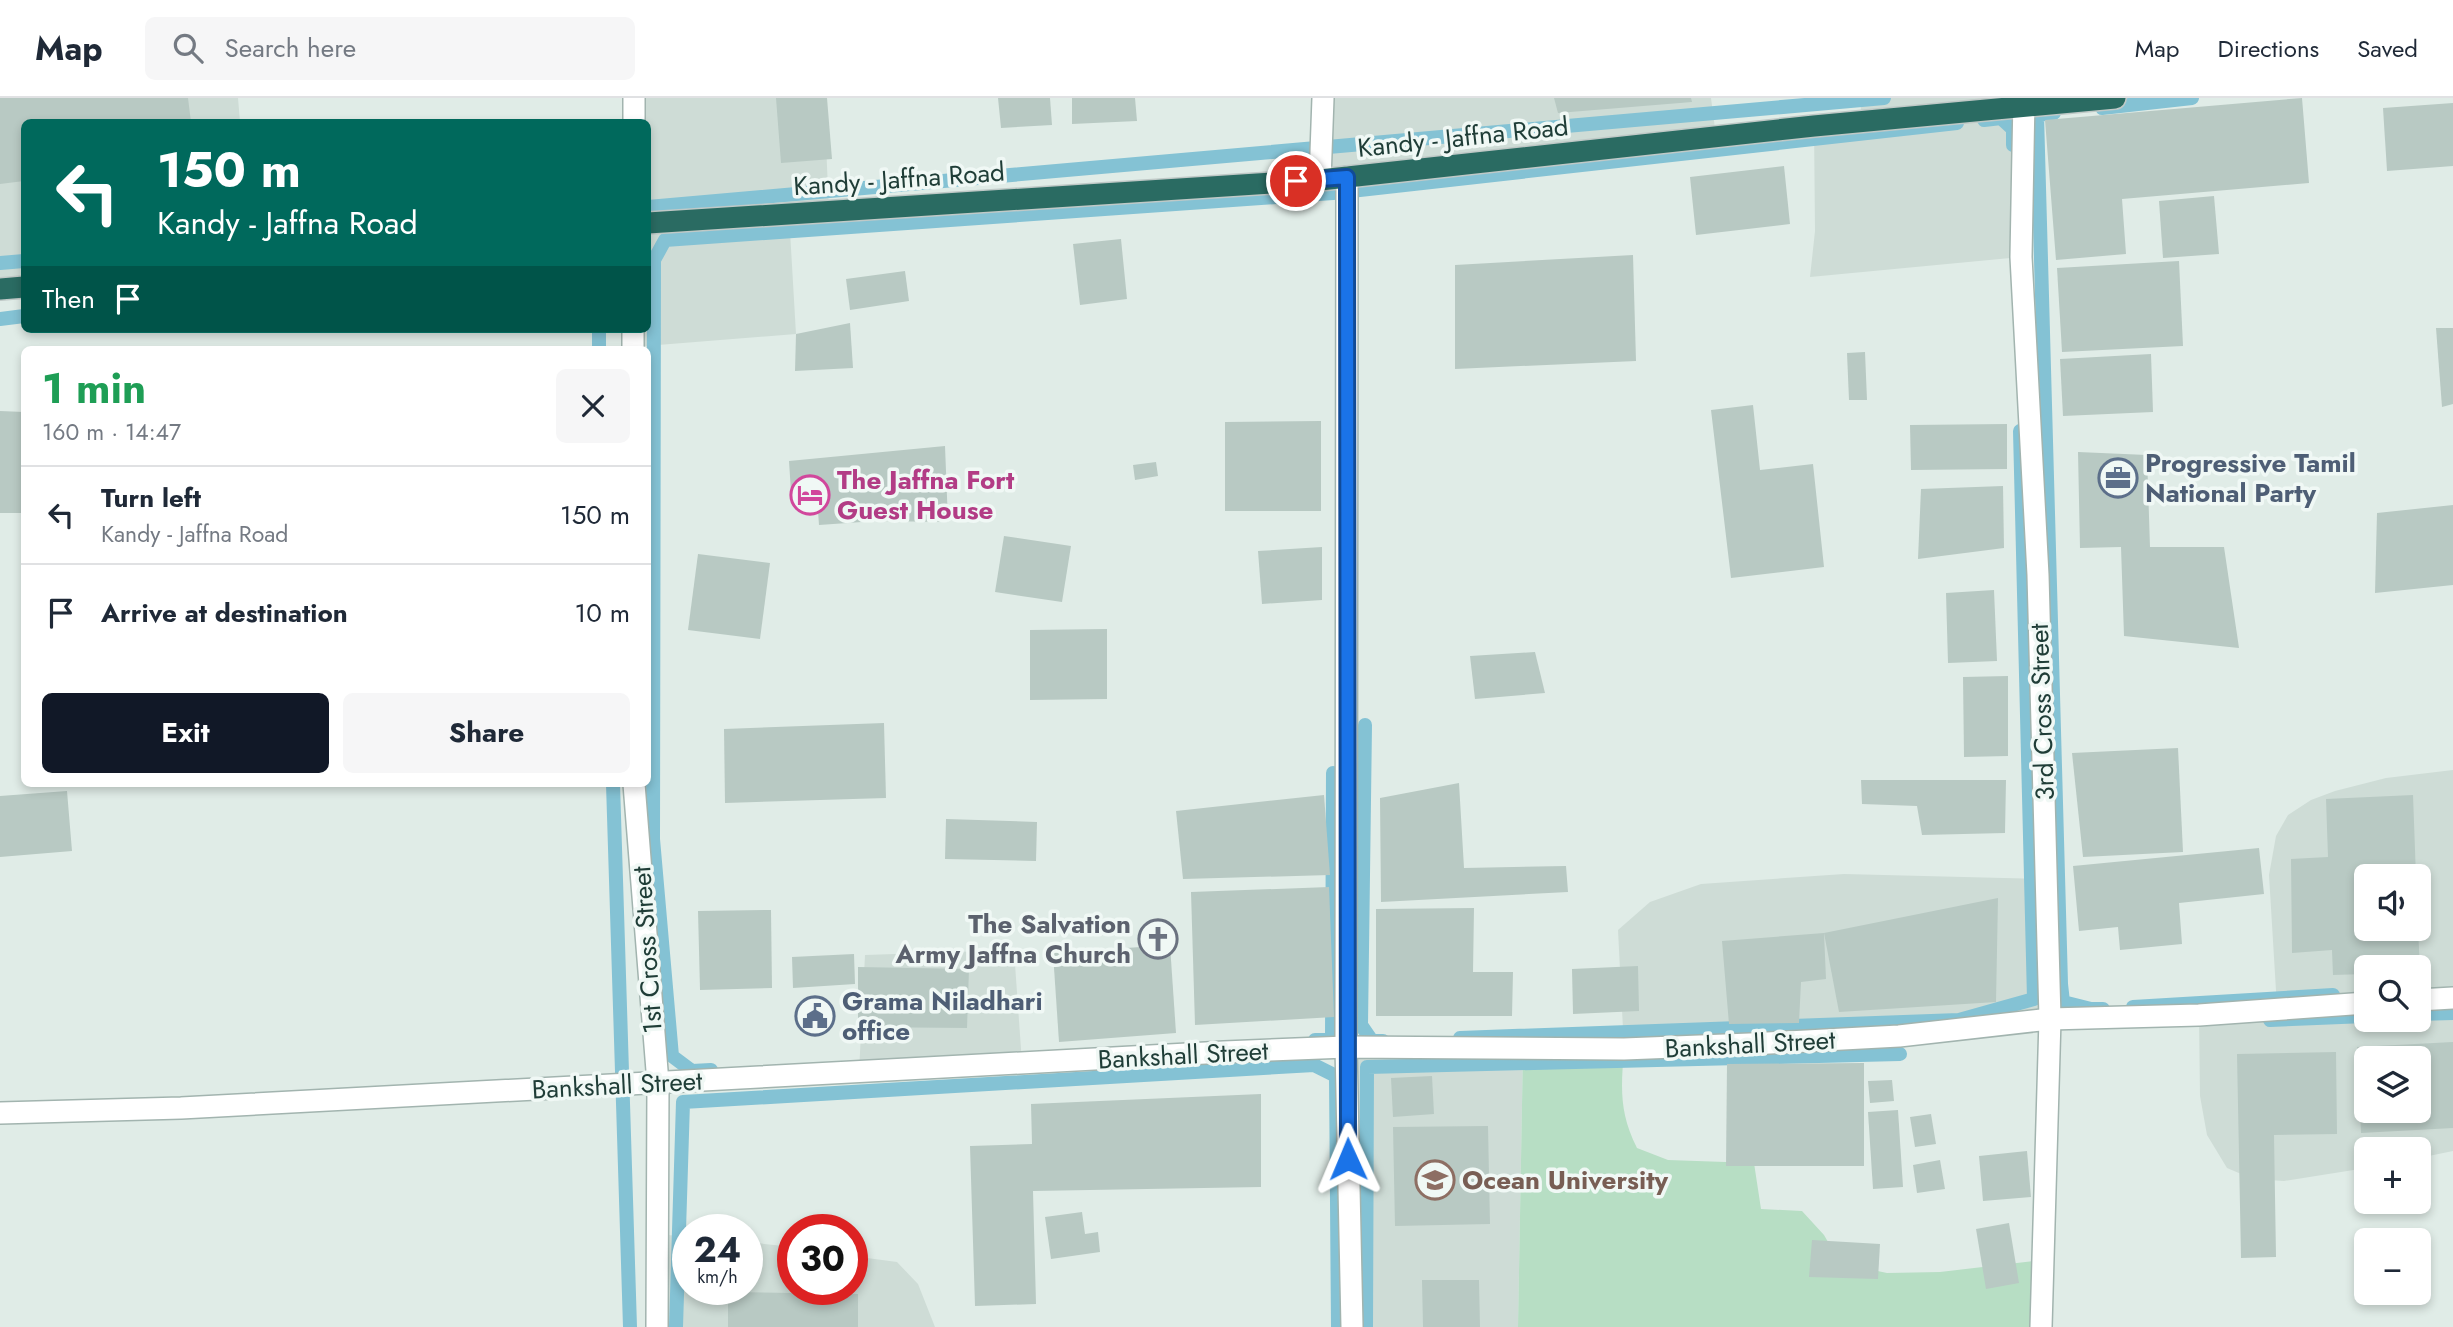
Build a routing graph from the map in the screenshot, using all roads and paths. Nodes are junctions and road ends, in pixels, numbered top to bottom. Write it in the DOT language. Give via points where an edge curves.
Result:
graph roads {
  1 [pos="634,98"];
  2 [pos="1323,98"];
  3 [pos="2115,98"];
  4 [pos="2025,102"];
  5 [pos="634,119"];
  6 [pos="1347,177"];
  7 [pos="1320,180"];
  8 [pos="651,223"];
  9 [pos="21,287"];
  10 [pos="0,289"];
  11 [pos="634,787"];
  12 [pos="2453,998"];
  13 [pos="2431,999"];
  14 [pos="2354,1004"];
  15 [pos="2050,1019"];
  16 [pos="1346,1047"];
  17 [pos="658,1083"];
  18 [pos="0,1113"];
  19 [pos="657,1327"];
  20 [pos="1352,1327"];
  21 [pos="2040,1327"];
  1 -- 5 [label="street"];
  2 -- 7 [label="street"];
  3 -- 4 [label="highway, Kandy - Jaffna Road"];
  4 -- 6 [label="highway, Kandy - Jaffna Road"];
  4 -- 15 [label="street, 3rd Cross Street" via="2021,257 2038,575"];
  6 -- 7 [label="highway, Kandy - Jaffna Road"];
  6 -- 16 [label="street"];
  7 -- 8 [label="highway, Kandy - Jaffna Road"];
  9 -- 10 [label="highway"];
  11 -- 17 [label="street, 1st Cross Street"];
  12 -- 13 [label="street"];
  14 -- 15 [label="street, Bankshall Street"];
  15 -- 16 [label="street, Bankshall Street" via="1899,1036 1649,1048"];
  15 -- 21 [label="street, 3rd Cross Street"];
  16 -- 17 [label="street, Bankshall Street"];
  16 -- 20 [label="street"];
  17 -- 18 [label="street, Bankshall Street"];
  17 -- 19 [label="street, 1st Cross Street"];
}
